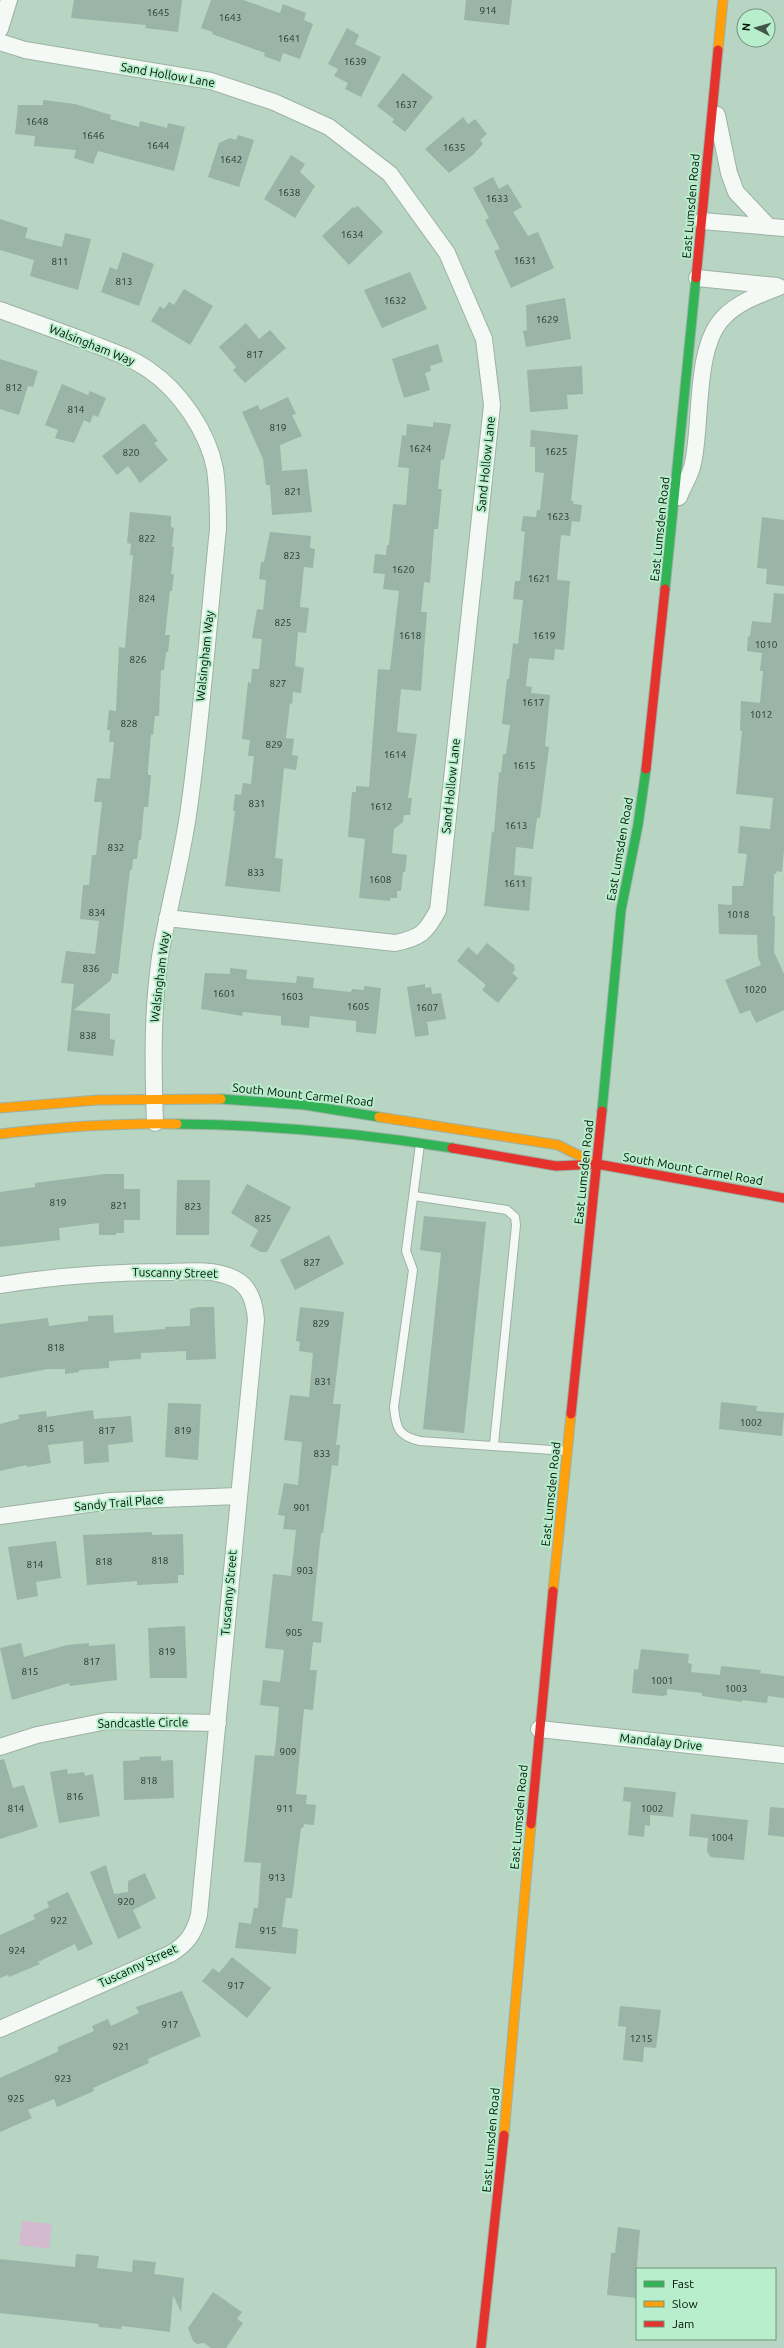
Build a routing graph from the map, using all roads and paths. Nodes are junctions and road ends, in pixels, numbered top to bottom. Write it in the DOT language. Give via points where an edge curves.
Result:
graph roads {
  1 [pos="9,0"];
  2 [pos="723,0"];
  3 [pos="0,29"];
  4 [pos="0,42"];
  5 [pos="714,100"];
  6 [pos="702,221"];
  7 [pos="768,226"];
  8 [pos="784,228"];
  9 [pos="697,278"];
  10 [pos="782,287"];
  11 [pos="0,310"];
  12 [pos="674,507"];
  13 [pos="167,918"];
  14 [pos="154,1098"];
  15 [pos="0,1108"];
  16 [pos="155,1123"];
  17 [pos="0,1134"];
  18 [pos="420,1143"];
  19 [pos="597,1164"];
  20 [pos="414,1196"];
  21 [pos="784,1198"];
  22 [pos="0,1285"];
  23 [pos="494,1444"];
  24 [pos="568,1451"];
  25 [pos="238,1496"];
  26 [pos="0,1516"];
  27 [pos="218,1722"];
  28 [pos="539,1729"];
  29 [pos="0,1747"];
  30 [pos="784,1756"];
  31 [pos="0,2030"];
  32 [pos="481,2348"];
  1 -- 3 [label="street"];
  2 -- 5 [label="street, East Lumsden Road"];
  4 -- 13 [label="street, Sand Hollow Lane" via="25,50 211,81 274,102 329,127 390,174 399,186 447,253 484,339 492,405 438,910 429,928 414,939 395,942"];
  5 -- 6 [label="street, East Lumsden Road"];
  5 -- 7 [label="street" via="729,173 736,192"];
  6 -- 7 [label="street"];
  6 -- 9 [label="street, East Lumsden Road"];
  7 -- 8 [label="street"];
  9 -- 10 [label="street"];
  9 -- 12 [label="street, East Lumsden Road"];
  10 -- 12 [label="street" via="734,308 723,317 711,336 706,355 693,464"];
  11 -- 13 [label="street, Walsingham Way" via="112,351 150,370 172,389 192,415 205,440 214,467 218,529 193,779 182,850"];
  12 -- 19 [label="street, East Lumsden Road" via="652,724 638,825 622,910"];
  13 -- 14 [label="street, Walsingham Way" via="155,1006"];
  14 -- 15 [label="street, South Mount Carmel Road"];
  14 -- 16 [label="street, Walsingham Way"];
  14 -- 19 [label="street, South Mount Carmel Road" via="255,1101 354,1111 558,1145"];
  16 -- 17 [label="street, South Mount Carmel Road" via="67,1126"];
  16 -- 18 [label="street, South Mount Carmel Road" via="242,1125"];
  18 -- 19 [label="street, South Mount Carmel Road" via="556,1166"];
  18 -- 20 [label="lane"];
  19 -- 21 [label="street, South Mount Carmel Road"];
  19 -- 24 [label="street, East Lumsden Road"];
  20 -- 23 [label="lane" via="507,1210 515,1217"];
  20 -- 23 [label="lane" via="408,1221 406,1251 413,1270 394,1407 395,1421 399,1431 407,1438 420,1441"];
  22 -- 25 [label="street, Tuscanny Street" via="88,1274 194,1271 224,1274 236,1279 245,1287 255,1307 256,1320"];
  23 -- 24 [label="lane"];
  24 -- 28 [label="street, East Lumsden Road"];
  25 -- 26 [label="street, Sandy Trail Place" via="110,1501"];
  25 -- 27 [label="street, Tuscanny Street"];
  27 -- 29 [label="street, Sandcastle Circle" via="107,1721 37,1735"];
  27 -- 31 [label="street, Tuscanny Street" via="199,1915 190,1939 170,1954"];
  28 -- 30 [label="street, Mandalay Drive"];
  28 -- 32 [label="street, East Lumsden Road" via="501,2170"];
}
